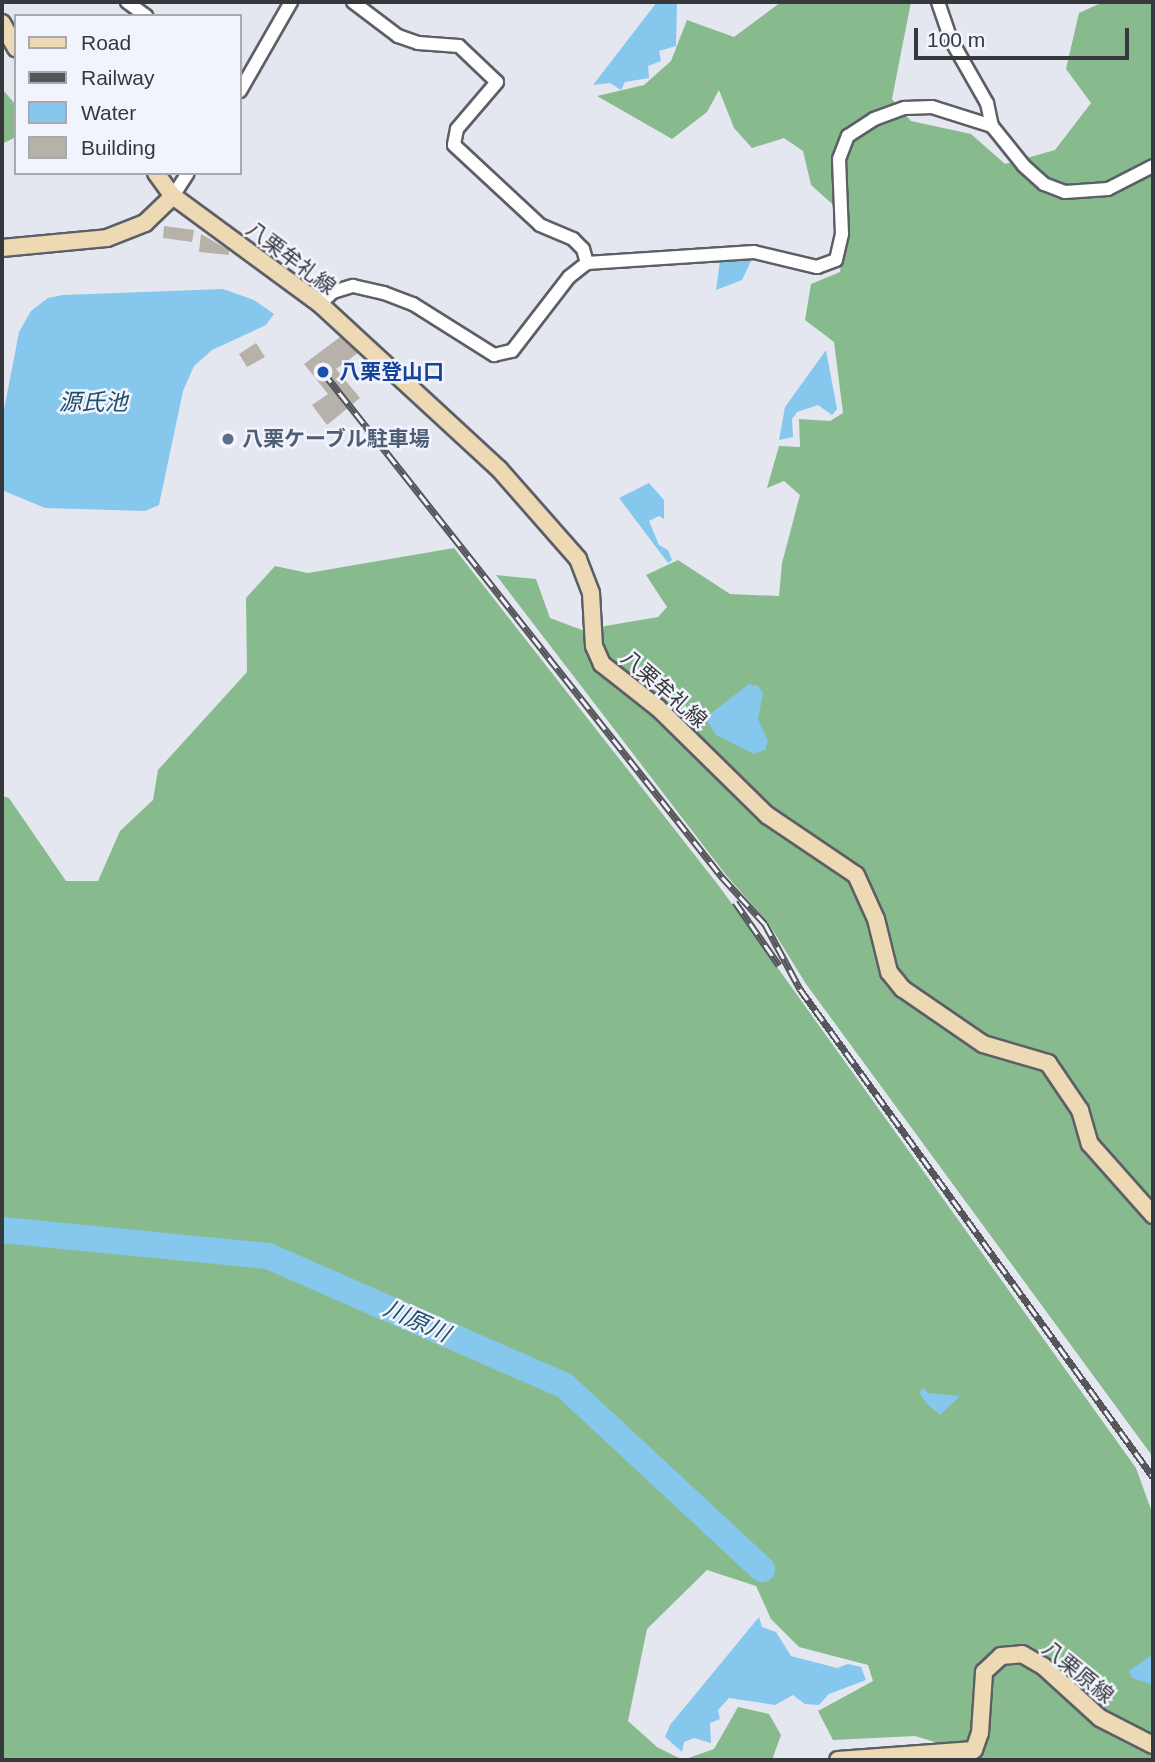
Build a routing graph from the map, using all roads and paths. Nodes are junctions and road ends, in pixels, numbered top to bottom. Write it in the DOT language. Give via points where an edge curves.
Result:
graph roads {
  1 [pos="127,2"];
  2 [pos="291,2"];
  3 [pos="353,2"];
  4 [pos="938,2"];
  5 [pos="143,14"];
  6 [pos="2,23"];
  7 [pos="14,44"];
  8 [pos="242,88"];
  9 [pos="992,126"];
  10 [pos="1153,166"];
  11 [pos="157,175"];
  12 [pos="187,175"];
  13 [pos="173,196"];
  14 [pos="2,248"];
  15 [pos="587,263"];
  16 [pos="320,304"];
  17 [pos="1153,1215"];
  18 [pos="1153,1745"];
  19 [pos="838,1760"];
  1 -- 5 [label="street"];
  2 -- 8 [label="street"];
  3 -- 15 [label="street" via="398,36 418,43 459,46 497,82 457,129 454,145 541,225 578,244"];
  4 -- 9 [label="street" via="951,40 987,103"];
  6 -- 7 [label="main road"];
  9 -- 10 [label="street" via="1024,166 1044,184 1065,192 1108,189"];
  9 -- 15 [label="street" via="932,107 905,108 874,119 848,136 839,159 842,234 836,260 817,267 754,252"];
  11 -- 13 [label="main road, 八栗牟礼線"];
  12 -- 13 [label="street"];
  13 -- 14 [label="main road" via="145,223 107,239"];
  13 -- 16 [label="main road, 八栗牟礼線"];
  15 -- 16 [label="street" via="569,277 512,351 494,355 413,304 384,293 353,286 333,292"];
  16 -- 17 [label="main road, 八栗牟礼線" via="499,469 578,559 592,593 594,646 602,664 658,708 767,815 856,875 876,919 889,972 903,989 983,1044 1048,1063 1080,1110 1090,1144"];
  18 -- 19 [label="main road, 八栗原線" via="1100,1718 1022,1654 1001,1656 984,1672 980,1733 974,1750"];
}
